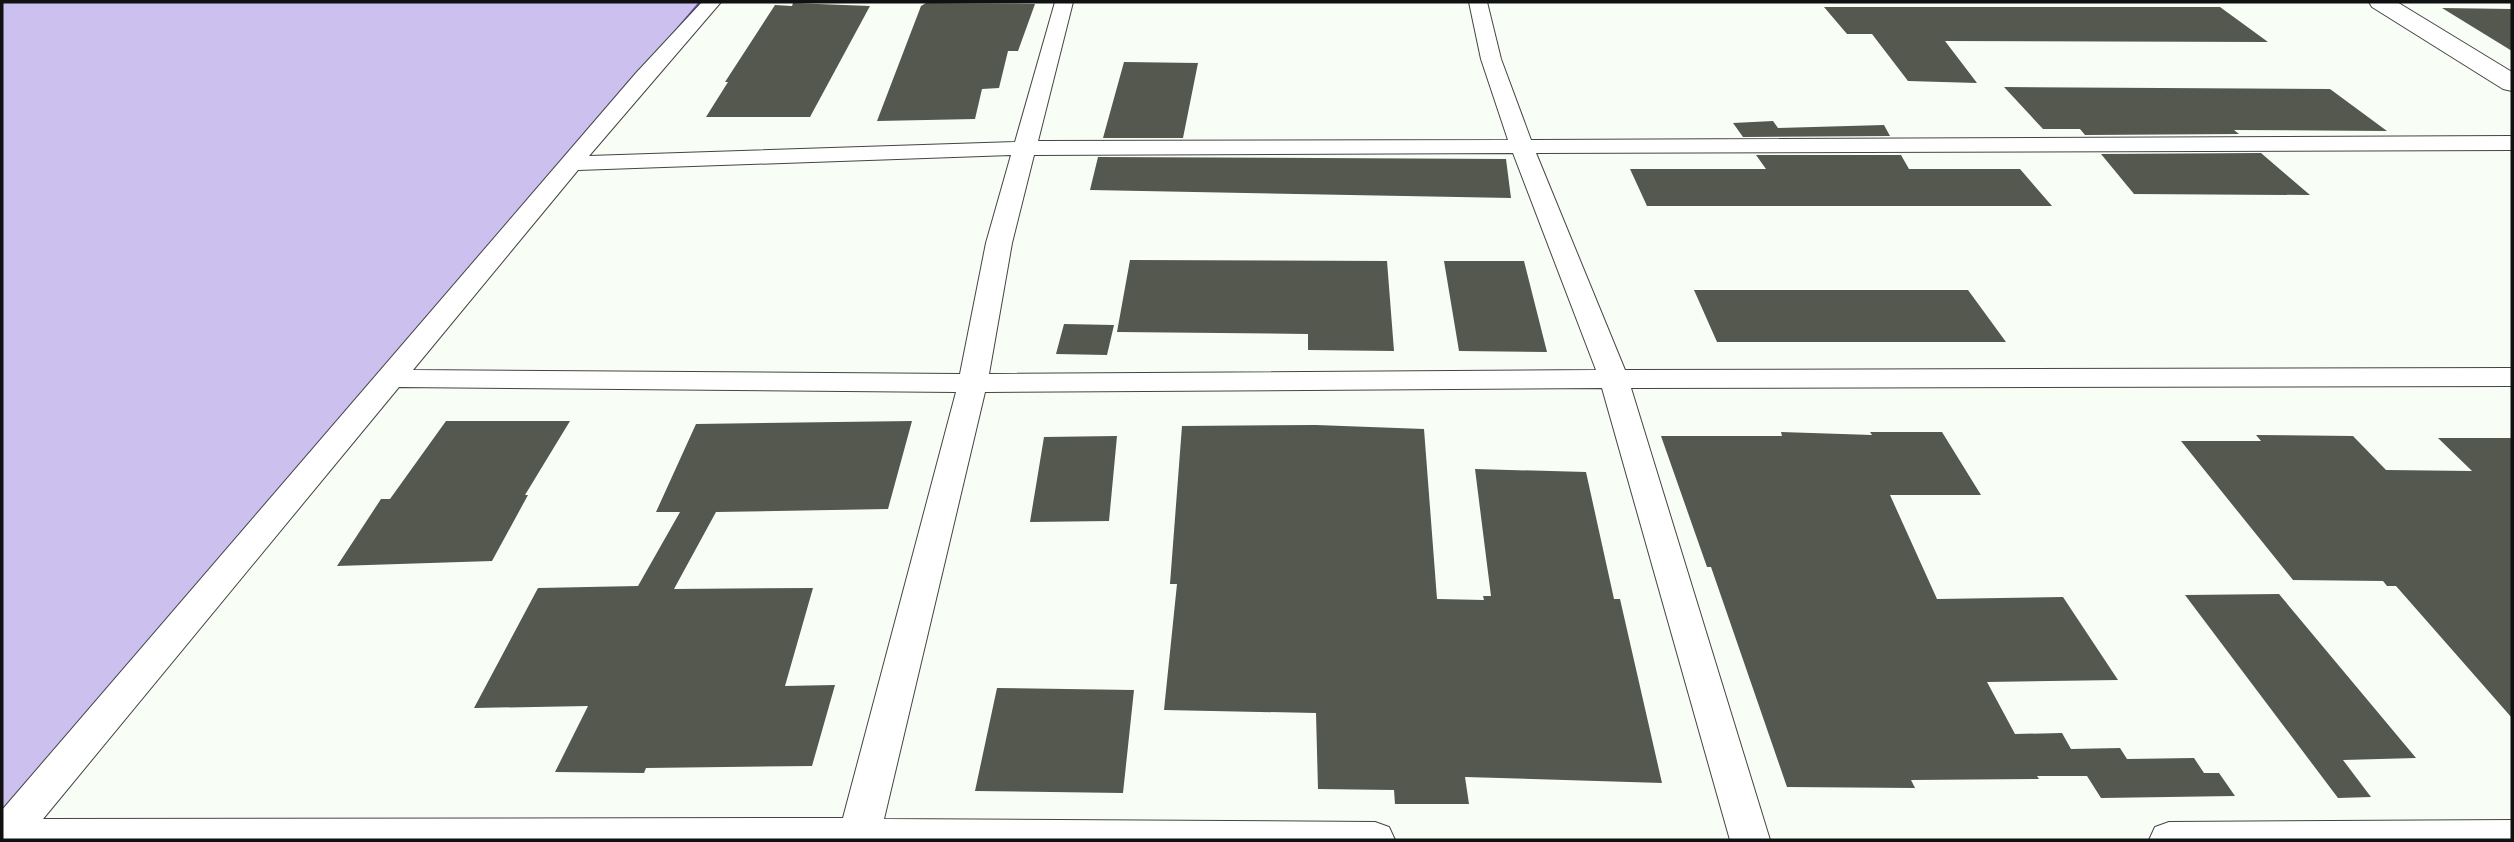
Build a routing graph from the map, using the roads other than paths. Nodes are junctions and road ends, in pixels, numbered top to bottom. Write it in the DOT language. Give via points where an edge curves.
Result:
graph roads {
  1 [pos="712,2"];
  2 [pos="1064,2"];
  3 [pos="1478,2"];
  4 [pos="2381,2"];
  5 [pos="2512,83"];
  6 [pos="2512,143"];
  7 [pos="1522,147"];
  8 [pos="1026,148"];
  9 [pos="571,163"];
  10 [pos="391,377"];
  11 [pos="2512,377"];
  12 [pos="1614,379"];
  13 [pos="973,383"];
  14 [pos="3,838"];
  15 [pos="858,838"];
  16 [pos="2512,838"];
  17 [pos="1375,840"];
  18 [pos="1750,840"];
  19 [pos="2169,840"];
  1 -- 9 [label="street"];
  2 -- 8 [label="street"];
  3 -- 7 [label="street" via="1491,60"];
  4 -- 5 [label="street"];
  6 -- 7 [label="street"];
  7 -- 8 [label="street"];
  7 -- 12 [label="street"];
  8 -- 9 [label="street"];
  8 -- 13 [label="street" via="999,243"];
  9 -- 10 [label="street"];
  10 -- 13 [label="street"];
  10 -- 14 [label="street"];
  11 -- 12 [label="street"];
  12 -- 13 [label="street"];
  12 -- 18 [label="street"];
  13 -- 15 [label="street"];
  14 -- 15 [label="street"];
  15 -- 17 [label="street"];
  16 -- 19 [label="street"];
}
